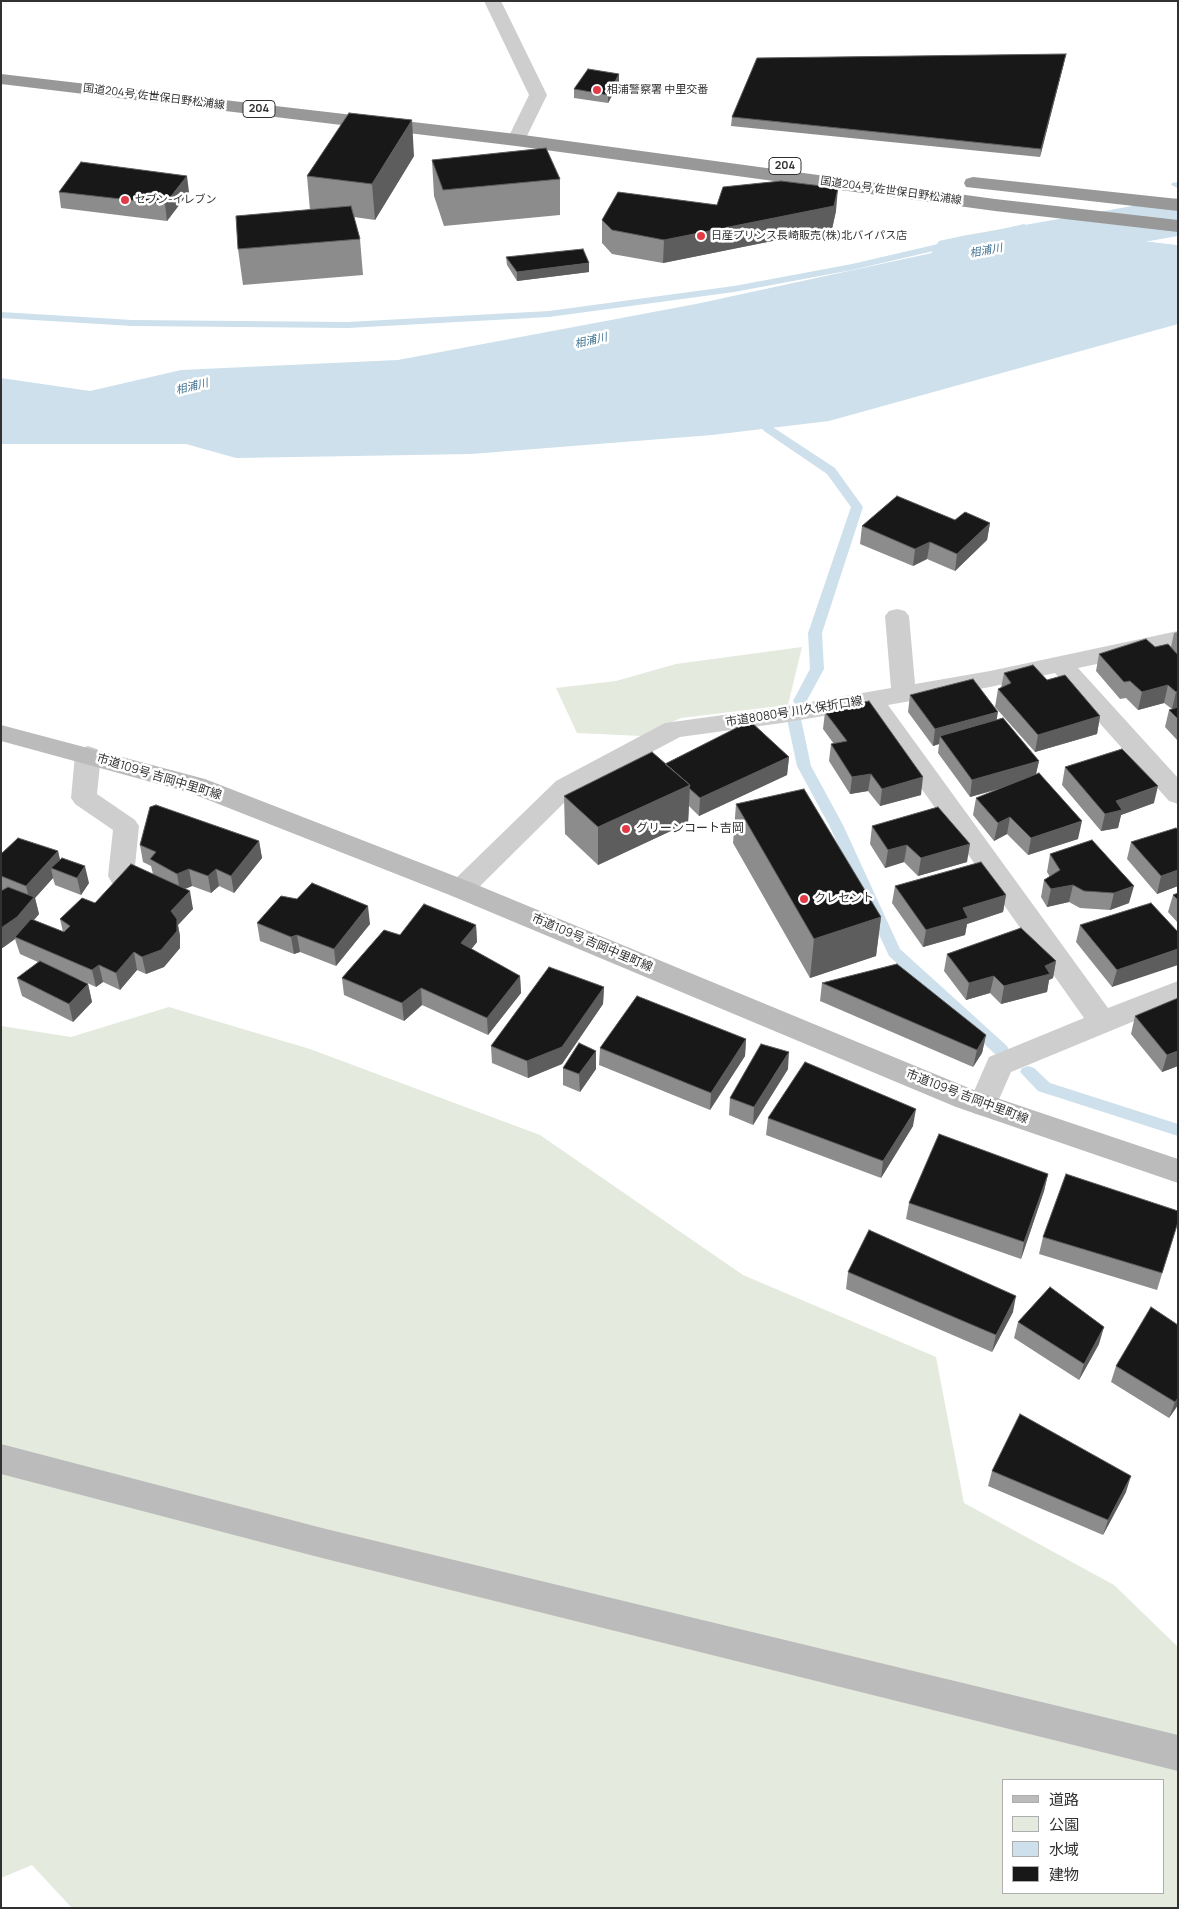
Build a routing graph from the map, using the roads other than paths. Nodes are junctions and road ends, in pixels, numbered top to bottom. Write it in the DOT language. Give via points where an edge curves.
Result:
graph roads {
  1 [pos="492,1"];
  2 [pos="1,79"];
  3 [pos="516,140"];
  4 [pos="1178,205"];
  5 [pos="1178,226"];
  6 [pos="897,616"];
  7 [pos="1178,639"];
  8 [pos="1061,664"];
  9 [pos="904,694"];
  10 [pos="871,699"];
  11 [pos="1,733"];
  12 [pos="88,755"];
  13 [pos="1178,795"];
  14 [pos="121,876"];
  15 [pos="461,888"];
  16 [pos="1178,991"];
  17 [pos="1102,1022"];
  18 [pos="983,1105"];
  19 [pos="1178,1172"];
  20 [pos="1,1459"];
  21 [pos="1178,1753"];
  1 -- 3 [label="street" via="538,95"];
  2 -- 3 [label="highway, 国道204号 佐世保日野松浦線 / 204"];
  3 -- 4 [label="highway, 国道204号 佐世保日野松浦線 / 204"];
  3 -- 5 [label="highway, 国道204号 佐世保日野松浦線 / 204"];
  6 -- 9 [label="street"];
  7 -- 8 [label="street, 市道8080号 川久保折口線"];
  8 -- 9 [label="street, 市道8080号 川久保折口線"];
  8 -- 13 [label="street"];
  9 -- 10 [label="street, 市道8080号 川久保折口線"];
  10 -- 15 [label="street, 市道8080号 川久保折口線" via="674,729 565,787"];
  10 -- 17 [label="street"];
  11 -- 12 [label="street, 市道109号 吉岡中里町線"];
  12 -- 14 [label="street" via="84,798 126,826"];
  12 -- 15 [label="street, 市道109号 吉岡中里町線" via="196,785"];
  15 -- 18 [label="street, 市道109号 吉岡中里町線"];
  16 -- 17 [label="street"];
  17 -- 18 [label="street" via="999,1065"];
  18 -- 19 [label="street, 市道109号 吉岡中里町線"];
  20 -- 21 [label="street" via="332,1546"];
}
